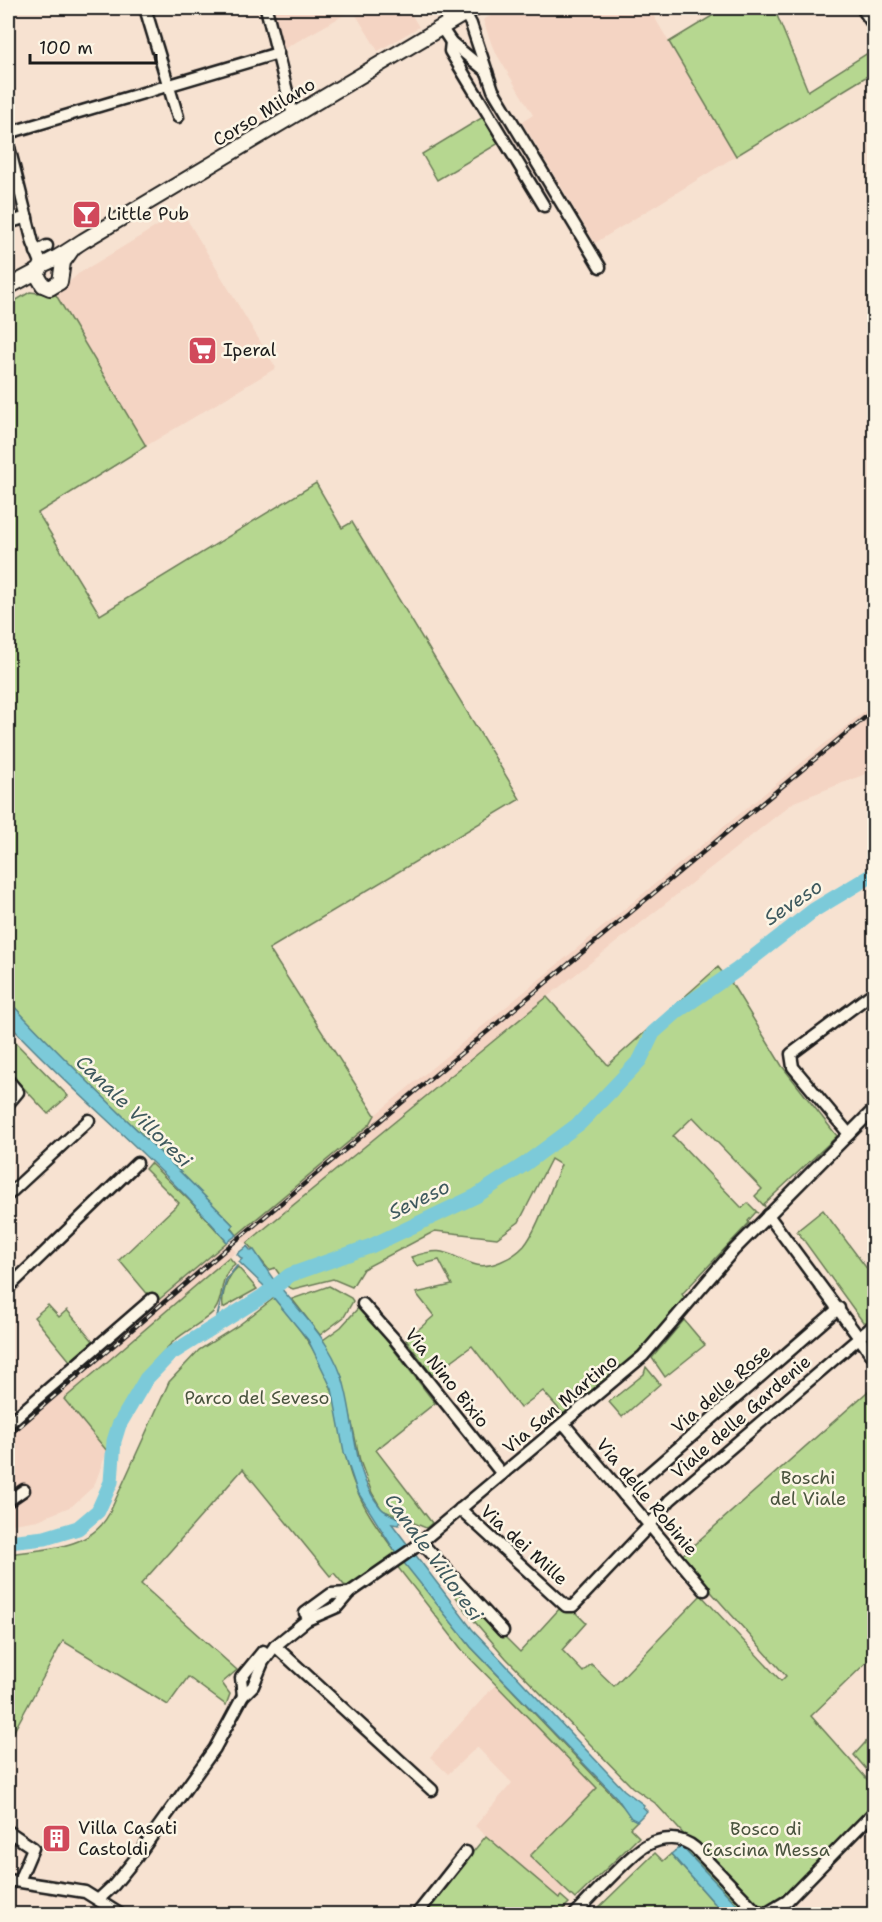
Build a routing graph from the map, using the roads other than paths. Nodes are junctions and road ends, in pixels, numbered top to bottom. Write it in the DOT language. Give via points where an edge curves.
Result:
graph roads {
  1 [pos="145,8"];
  2 [pos="266,8"];
  3 [pos="862,8"];
  4 [pos="469,10"];
  5 [pos="874,26"];
  6 [pos="441,27"];
  7 [pos="451,42"];
  8 [pos="278,53"];
  9 [pos="488,72"];
  10 [pos="169,85"];
  11 [pos="294,115"];
  12 [pos="178,117"];
  13 [pos="8,134"];
  14 [pos="8,143"];
  15 [pos="544,206"];
  16 [pos="27,217"];
  17 [pos="8,223"];
  18 [pos="47,246"];
  19 [pos="73,248"];
  20 [pos="36,252"];
  21 [pos="600,267"];
  22 [pos="43,271"];
  23 [pos="62,271"];
  24 [pos="9,286"];
  25 [pos="874,992"];
  26 [pos="8,1080"];
  27 [pos="8,1104"];
  28 [pos="874,1109"];
  29 [pos="89,1119"];
  30 [pos="849,1134"];
  31 [pos="137,1163"];
  32 [pos="8,1195"];
  33 [pos="768,1215"];
  34 [pos="8,1288"];
  35 [pos="152,1299"];
  36 [pos="363,1304"];
  37 [pos="838,1308"];
  38 [pos="874,1325"];
  39 [pos="860,1337"];
  40 [pos="874,1358"];
  41 [pos="8,1423"];
  42 [pos="564,1424"];
  43 [pos="502,1474"];
  44 [pos="24,1490"];
  45 [pos="624,1495"];
  46 [pos="8,1501"];
  47 [pos="460,1509"];
  48 [pos="649,1526"];
  49 [pos="418,1545"];
  50 [pos="704,1590"];
  51 [pos="349,1593"];
  52 [pos="566,1606"];
  53 [pos="503,1630"];
  54 [pos="275,1646"];
  55 [pos="243,1696"];
  56 [pos="432,1790"];
  57 [pos="874,1812"];
  58 [pos="8,1832"];
  59 [pos="466,1852"];
  60 [pos="12,1881"];
  61 [pos="99,1899"];
  62 [pos="120,1914"];
  63 [pos="417,1914"];
  64 [pos="575,1914"];
  1 -- 10 [label="street"];
  2 -- 8 [label="street"];
  3 -- 5 [label="street"];
  4 -- 6 [label="main road, Corso Milano"];
  4 -- 9 [label="street"];
  6 -- 7 [label="street"];
  6 -- 11 [label="main road, Corso Milano"];
  7 -- 9 [label="street"];
  7 -- 15 [label="street" via="450,51"];
  8 -- 10 [label="street"];
  8 -- 11 [label="street"];
  9 -- 21 [label="street" via="493,90"];
  10 -- 12 [label="street"];
  10 -- 13 [label="street"];
  11 -- 19 [label="main road, Corso Milano"];
  14 -- 16 [label="street"];
  16 -- 17 [label="street"];
  16 -- 20 [label="street"];
  18 -- 20 [label="street"];
  19 -- 22 [label="main road, Corso Milano"];
  19 -- 23 [label="main road" via="65,257"];
  20 -- 22 [label="street"];
  22 -- 23 [label="main road" via="57,265"];
  22 -- 23 [label="main road" via="46,287 60,282"];
  22 -- 24 [label="main road, Corso Milano"];
  25 -- 30 [label="street" via="794,1050 790,1059"];
  26 -- 27 [label="street" via="18,1092"];
  28 -- 30 [label="street, Via San Martino"];
  29 -- 32 [label="street"];
  30 -- 33 [label="street, Via San Martino"];
  31 -- 34 [label="street"];
  33 -- 37 [label="street"];
  33 -- 42 [label="street, Via San Martino" via="654,1345"];
  35 -- 41 [label="street"];
  36 -- 43 [label="street, Via Nino Bixio"];
  37 -- 39 [label="street"];
  37 -- 45 [label="street, Via delle Rose"];
  38 -- 39 [label="street, Viale delle Gardenie"];
  39 -- 40 [label="street"];
  39 -- 48 [label="street, Viale delle Gardenie" via="669,1500"];
  42 -- 43 [label="street, Via San Martino"];
  42 -- 45 [label="street, Via delle Robinie"];
  43 -- 47 [label="street, Via San Martino"];
  44 -- 46 [label="street"];
  45 -- 48 [label="street, Via delle Robinie"];
  47 -- 49 [label="street, Via San Martino"];
  47 -- 52 [label="street, Via dei Mille"];
  48 -- 50 [label="street, Via delle Robinie"];
  48 -- 52 [label="street, Viale delle Gardenie" via="579,1603"];
  49 -- 51 [label="street, Via San Martino"];
  49 -- 53 [label="street"];
  51 -- 54 [label="street, Via San Martino" via="337,1607 307,1620"];
  51 -- 55 [label="street, Via San Martino" via="331,1594 274,1638 241,1678"];
  54 -- 55 [label="street, Via San Martino" via="253,1686"];
  54 -- 56 [label="street"];
  55 -- 61 [label="street, Via San Martino" via="215,1748 141,1851"];
  57 -- 64 [label="street" via="773,1911 756,1911 695,1848 676,1838 643,1847"];
  58 -- 60 [label="street" via="34,1851"];
  59 -- 63 [label="street"];
  60 -- 61 [label="street" via="85,1892"];
  61 -- 62 [label="street"];
}
